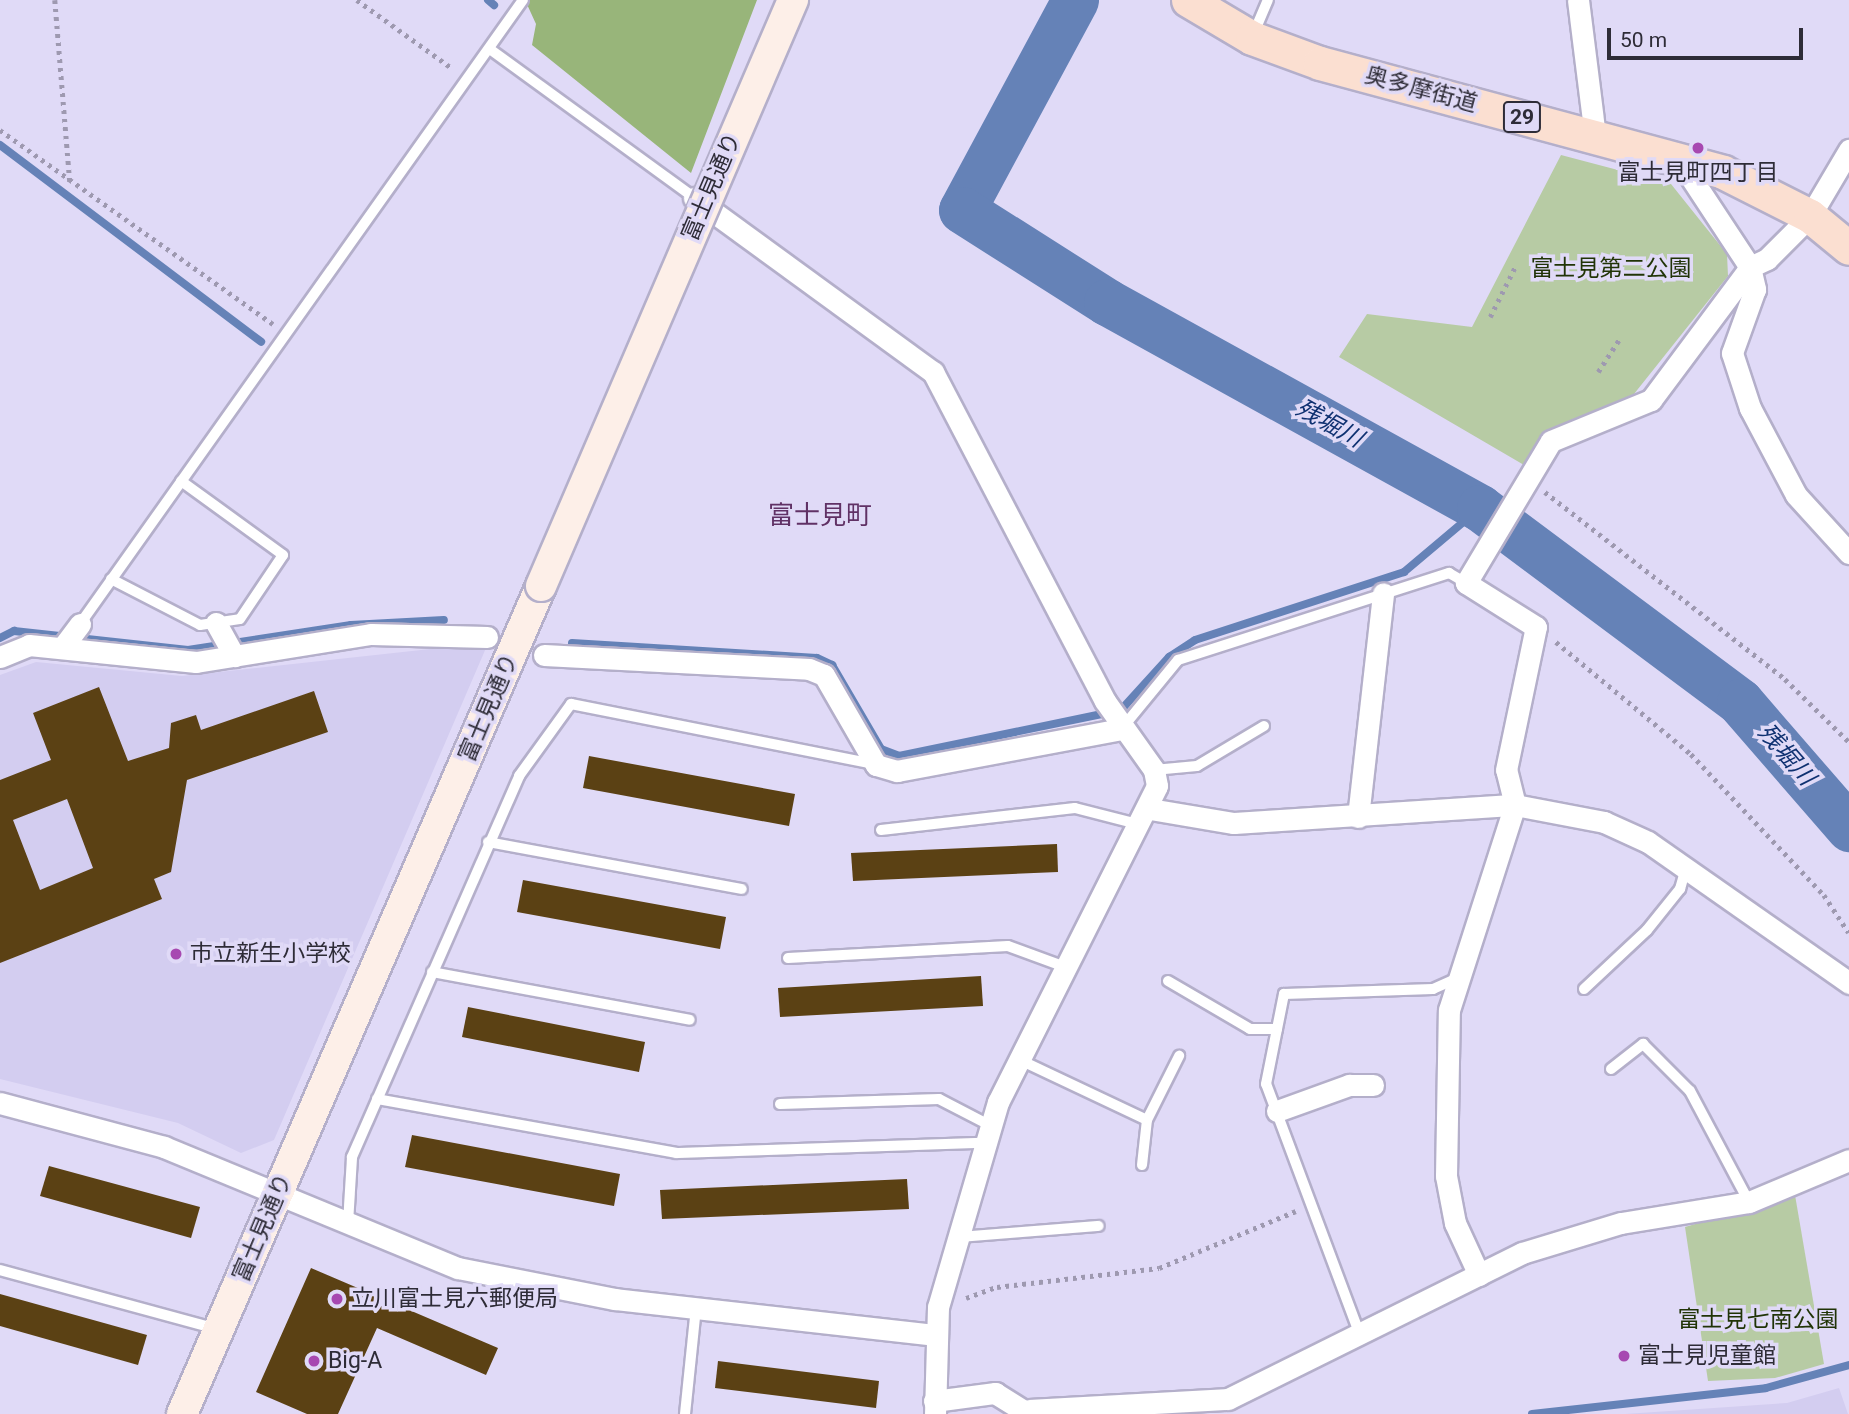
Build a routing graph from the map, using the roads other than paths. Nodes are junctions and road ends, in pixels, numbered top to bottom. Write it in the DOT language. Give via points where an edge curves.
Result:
graph roads {
  1 [pos="523,0"];
  2 [pos="793,0"];
  3 [pos="1188,0"];
  4 [pos="1268,0"];
  5 [pos="1578,0"];
  6 [pos="1252,38"];
  7 [pos="491,50"];
  8 [pos="1595,136"];
  9 [pos="1849,150"];
  10 [pos="1678,158"];
  11 [pos="693,197"];
  12 [pos="1810,216"];
  13 [pos="1849,248"];
  14 [pos="1750,267"];
  15 [pos="181,481"];
  16 [pos="1849,553"];
  17 [pos="111,579"];
  18 [pos="1466,583"];
  19 [pos="1383,593"];
  20 [pos="216,623"];
  21 [pos="80,624"];
  22 [pos="487,637"];
  23 [pos="63,647"];
  24 [pos="544,655"];
  25 [pos="234,656"];
  26 [pos="0,657"];
  27 [pos="1113,715"];
  28 [pos="1265,726"];
  29 [pos="876,765"];
  30 [pos="1154,770"];
  31 [pos="1514,805"];
  32 [pos="1145,817"];
  33 [pos="1358,817"];
  34 [pos="881,830"];
  35 [pos="488,842"];
  36 [pos="1685,871"];
  37 [pos="742,889"];
  38 [pos="788,958"];
  39 [pos="1065,967"];
  40 [pos="432,972"];
  41 [pos="1458,978"];
  42 [pos="1168,981"];
  43 [pos="1849,983"];
  44 [pos="1584,989"];
  45 [pos="690,1020"];
  46 [pos="1277,1029"];
  47 [pos="1179,1056"];
  48 [pos="1020,1060"];
  49 [pos="1611,1069"];
  50 [pos="1373,1085"];
  51 [pos="377,1098"];
  52 [pos="0,1103"];
  53 [pos="780,1104"];
  54 [pos="1277,1111"];
  55 [pos="1147,1119"];
  56 [pos="988,1135"];
  57 [pos="1849,1160"];
  58 [pos="1142,1165"];
  59 [pos="277,1195"];
  60 [pos="1749,1202"];
  61 [pos="348,1226"];
  62 [pos="1099,1226"];
  63 [pos="955,1237"];
  64 [pos="0,1270"];
  65 [pos="1479,1275"];
  66 [pos="696,1308"];
  67 [pos="219,1329"];
  68 [pos="935,1335"];
  69 [pos="1360,1335"];
  70 [pos="934,1408"];
  71 [pos="1030,1412"];
  72 [pos="182,1414"];
  73 [pos="685,1414"];
  1 -- 7 [label="lane"];
  2 -- 59 [label="street, 富士見通り, bridge"];
  3 -- 6 [label="main road, 奥多摩街道 / 29"];
  4 -- 6 [label="lane"];
  5 -- 8 [label="street"];
  6 -- 8 [label="main road, 奥多摩街道 / 29" via="1320,63"];
  7 -- 11 [label="lane"];
  7 -- 15 [label="lane"];
  8 -- 10 [label="main road, 奥多摩街道 / 29"];
  9 -- 12 [label="street"];
  10 -- 12 [label="main road, 奥多摩街道 / 29" via="1761,187"];
  10 -- 14 [label="street"];
  11 -- 27 [label="street" via="933,372"];
  12 -- 13 [label="main road, 奥多摩街道 / 29"];
  12 -- 14 [label="street" via="1767,259"];
  14 -- 16 [label="street" via="1755,289 1732,353 1750,408 1796,495"];
  14 -- 18 [label="street" via="1651,400 1551,441"];
  15 -- 17 [label="lane"];
  15 -- 20 [label="lane" via="283,555 240,619"];
  17 -- 20 [label="lane" via="200,625"];
  17 -- 21 [label="lane"];
  18 -- 19 [label="lane" via="1449,573"];
  18 -- 31 [label="street" via="1536,627 1506,770"];
  19 -- 27 [label="lane" via="1178,660"];
  19 -- 33 [label="street"];
  20 -- 25 [label="street"];
  21 -- 23 [label="street"];
  22 -- 25 [label="street" via="370,634"];
  23 -- 25 [label="street" via="196,662"];
  23 -- 26 [label="street" via="29,645"];
  24 -- 29 [label="street" via="809,669 824,675"];
  27 -- 29 [label="street" via="923,771"];
  27 -- 30 [label="street"];
  28 -- 30 [label="lane" via="1197,766"];
  29 -- 35 [label="lane" via="571,704 519,776"];
  30 -- 32 [label="street" via="1157,786"];
  31 -- 33 [label="street"];
  31 -- 36 [label="street" via="1604,822 1648,842"];
  31 -- 41 [label="street"];
  32 -- 33 [label="street" via="1234,824"];
  32 -- 34 [label="lane" via="1075,808"];
  32 -- 39 [label="street"];
  35 -- 37 [label="lane"];
  35 -- 40 [label="lane"];
  36 -- 43 [label="street"];
  36 -- 44 [label="lane" via="1681,888 1647,930"];
  38 -- 39 [label="lane" via="1008,946"];
  39 -- 48 [label="street"];
  40 -- 45 [label="lane"];
  40 -- 51 [label="lane"];
  41 -- 46 [label="lane" via="1433,989 1284,994"];
  41 -- 65 [label="street" via="1446,1054 1446,1176 1455,1223"];
  42 -- 46 [label="lane" via="1250,1029"];
  46 -- 54 [label="lane" via="1266,1084"];
  47 -- 55 [label="lane"];
  48 -- 55 [label="lane"];
  48 -- 56 [label="street"];
  49 -- 60 [label="lane" via="1643,1044 1690,1091"];
  50 -- 54 [label="street" via="1349,1086"];
  51 -- 56 [label="lane" via="677,1153"];
  51 -- 61 [label="lane" via="352,1157"];
  52 -- 59 [label="street" via="164,1147"];
  53 -- 56 [label="lane" via="939,1099"];
  54 -- 69 [label="lane"];
  55 -- 58 [label="lane"];
  56 -- 63 [label="street"];
  57 -- 60 [label="street"];
  59 -- 61 [label="street"];
  59 -- 67 [label="street, 富士見通り"];
  60 -- 65 [label="street" via="1621,1223 1522,1253"];
  61 -- 66 [label="street" via="458,1268 546,1289"];
  62 -- 63 [label="lane"];
  63 -- 68 [label="street"];
  64 -- 67 [label="lane"];
  65 -- 69 [label="street"];
  66 -- 68 [label="street"];
  66 -- 73 [label="lane"];
  67 -- 72 [label="street, 富士見通り"];
  68 -- 70 [label="street"];
  69 -- 71 [label="street" via="1228,1399"];
  70 -- 71 [label="street" via="995,1393"];
}
